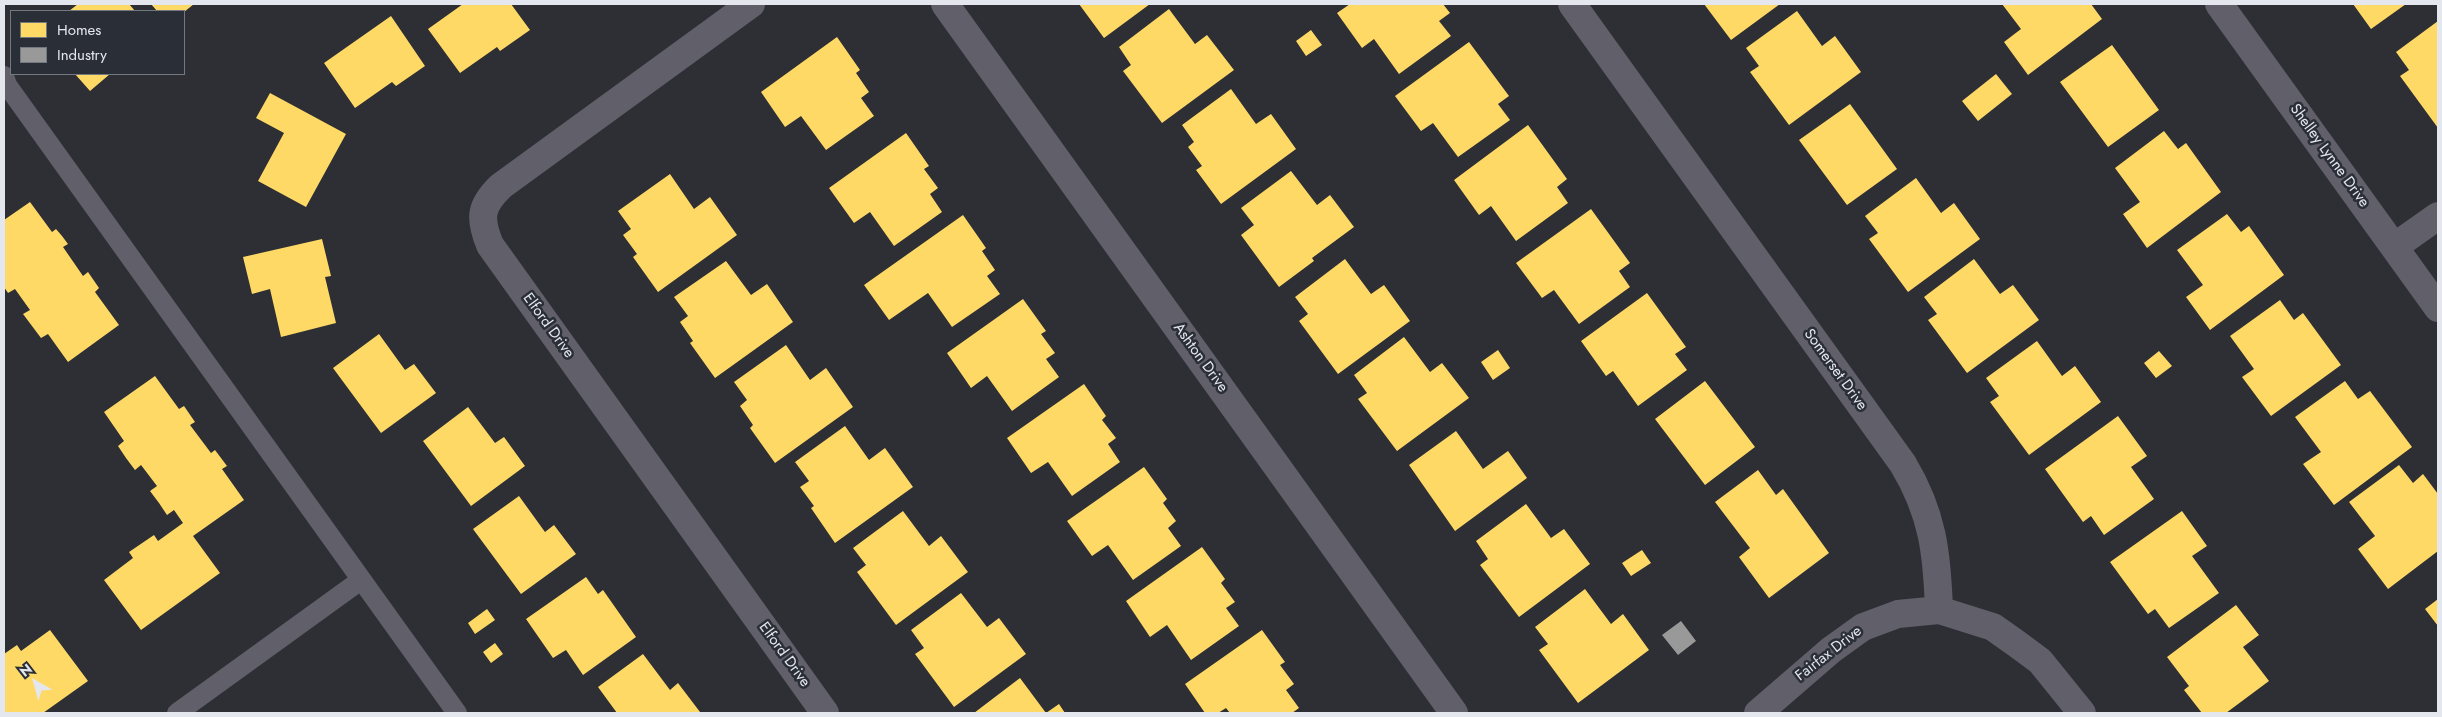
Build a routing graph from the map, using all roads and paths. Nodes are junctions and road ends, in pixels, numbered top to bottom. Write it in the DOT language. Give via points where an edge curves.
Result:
graph roads {
  1 [pos="751,4"];
  2 [pos="945,4"];
  3 [pos="1572,4"];
  4 [pos="2219,4"];
  5 [pos="4,76"];
  6 [pos="2438,216"];
  7 [pos="2394,247"];
  8 [pos="2438,308"];
  9 [pos="361,580"];
  10 [pos="1939,610"];
  11 [pos="177,713"];
  12 [pos="457,713"];
  13 [pos="825,713"];
  14 [pos="1454,713"];
  15 [pos="1758,713"];
  16 [pos="2082,713"];
  1 -- 13 [label="street, Elford Drive" via="501,186 490,196 483,210 483,228 490,245"];
  2 -- 14 [label="street, Ashton Drive"];
  3 -- 10 [label="street, Somerset Drive" via="1918,488 1937,558"];
  4 -- 7 [label="street, Shelley Lynne Drive"];
  5 -- 9 [label="lane" via="7,85"];
  6 -- 7 [label="street"];
  7 -- 8 [label="street, Shelley Lynne Drive"];
  9 -- 11 [label="lane"];
  9 -- 12 [label="lane"];
  10 -- 15 [label="street, Fairfax Drive" via="1898,614 1863,626"];
  10 -- 16 [label="street" via="1993,627 2017,644 2040,661"];
}
